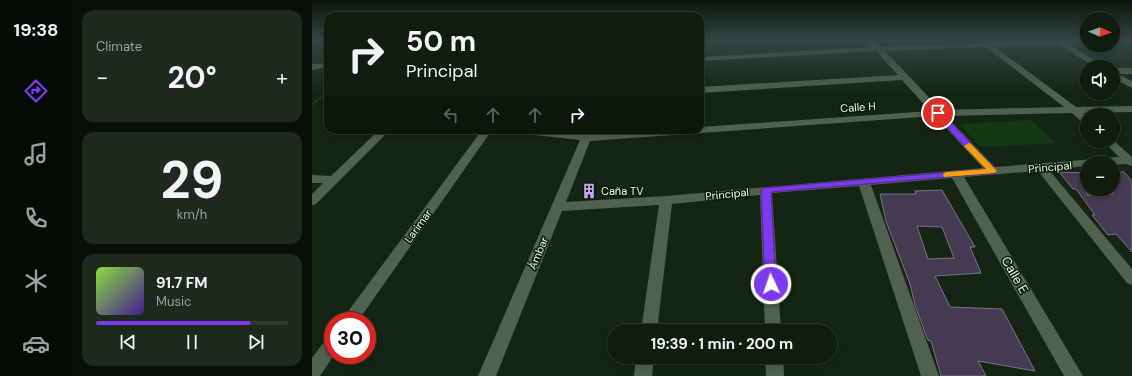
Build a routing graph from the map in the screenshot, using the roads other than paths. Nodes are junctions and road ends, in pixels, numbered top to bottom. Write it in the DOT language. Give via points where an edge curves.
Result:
graph roads {
  1 [pos="726,58"];
  2 [pos="886,58"];
  3 [pos="1004,58"];
  4 [pos="704,59"];
  5 [pos="324,66"];
  6 [pos="312,67"];
  7 [pos="1132,71"];
  8 [pos="1120,72"];
  9 [pos="904,77"];
  10 [pos="1120,77"];
  11 [pos="1132,85"];
  12 [pos="704,90"];
  13 [pos="1132,109"];
  14 [pos="1075,110"];
  15 [pos="938,113"];
  16 [pos="1080,115"];
  17 [pos="704,127"];
  18 [pos="381,134"];
  19 [pos="484,134"];
  20 [pos="588,134"];
  21 [pos="1116,148"];
  22 [pos="1130,161"];
  23 [pos="1120,162"];
  24 [pos="1080,164"];
  25 [pos="1041,167"];
  26 [pos="992,171"];
  27 [pos="956,174"];
  28 [pos="312,179"];
  29 [pos="334,180"];
  30 [pos="864,182"];
  31 [pos="766,190"];
  32 [pos="666,200"];
  33 [pos="312,201"];
  34 [pos="558,207"];
  35 [pos="1132,279"];
  36 [pos="356,312"];
  37 [pos="650,324"];
  38 [pos="773,324"];
  39 [pos="324,355"];
  40 [pos="644,364"];
  41 [pos="774,364"];
  42 [pos="312,372"];
  43 [pos="486,376"];
  44 [pos="643,376"];
  45 [pos="775,376"];
  46 [pos="930,376"];
  47 [pos="1074,376"];
  1 -- 4 [label="street"];
  2 -- 9 [label="street"];
  3 -- 14 [label="street"];
  5 -- 6 [label="street"];
  7 -- 8 [label="street"];
  9 -- 12 [label="street"];
  9 -- 15 [label="street"];
  10 -- 11 [label="street"];
  13 -- 14 [label="street, Calle H"];
  14 -- 15 [label="street, Calle H"];
  14 -- 16 [label="street"];
  15 -- 17 [label="street, Calle H"];
  15 -- 26 [label="street"];
  18 -- 29 [label="street"];
  19 -- 36 [label="street, Larimar"];
  20 -- 34 [label="street, Ámbar"];
  21 -- 22 [label="street"];
  22 -- 23 [label="street"];
  24 -- 25 [label="street, Principal"];
  25 -- 26 [label="street, Principal"];
  25 -- 35 [label="street"];
  26 -- 27 [label="street, Principal"];
  27 -- 30 [label="street, Principal"];
  27 -- 47 [label="street, Calle E"];
  28 -- 29 [label="street"];
  29 -- 33 [label="street"];
  30 -- 31 [label="street, Principal"];
  30 -- 46 [label="street"];
  31 -- 32 [label="street, Principal"];
  31 -- 38 [label="street"];
  32 -- 34 [label="street, Principal"];
  32 -- 37 [label="street"];
  34 -- 43 [label="street, Ámbar"];
  39 -- 42 [label="street"];
  40 -- 44 [label="street"];
  41 -- 45 [label="street"];
}
